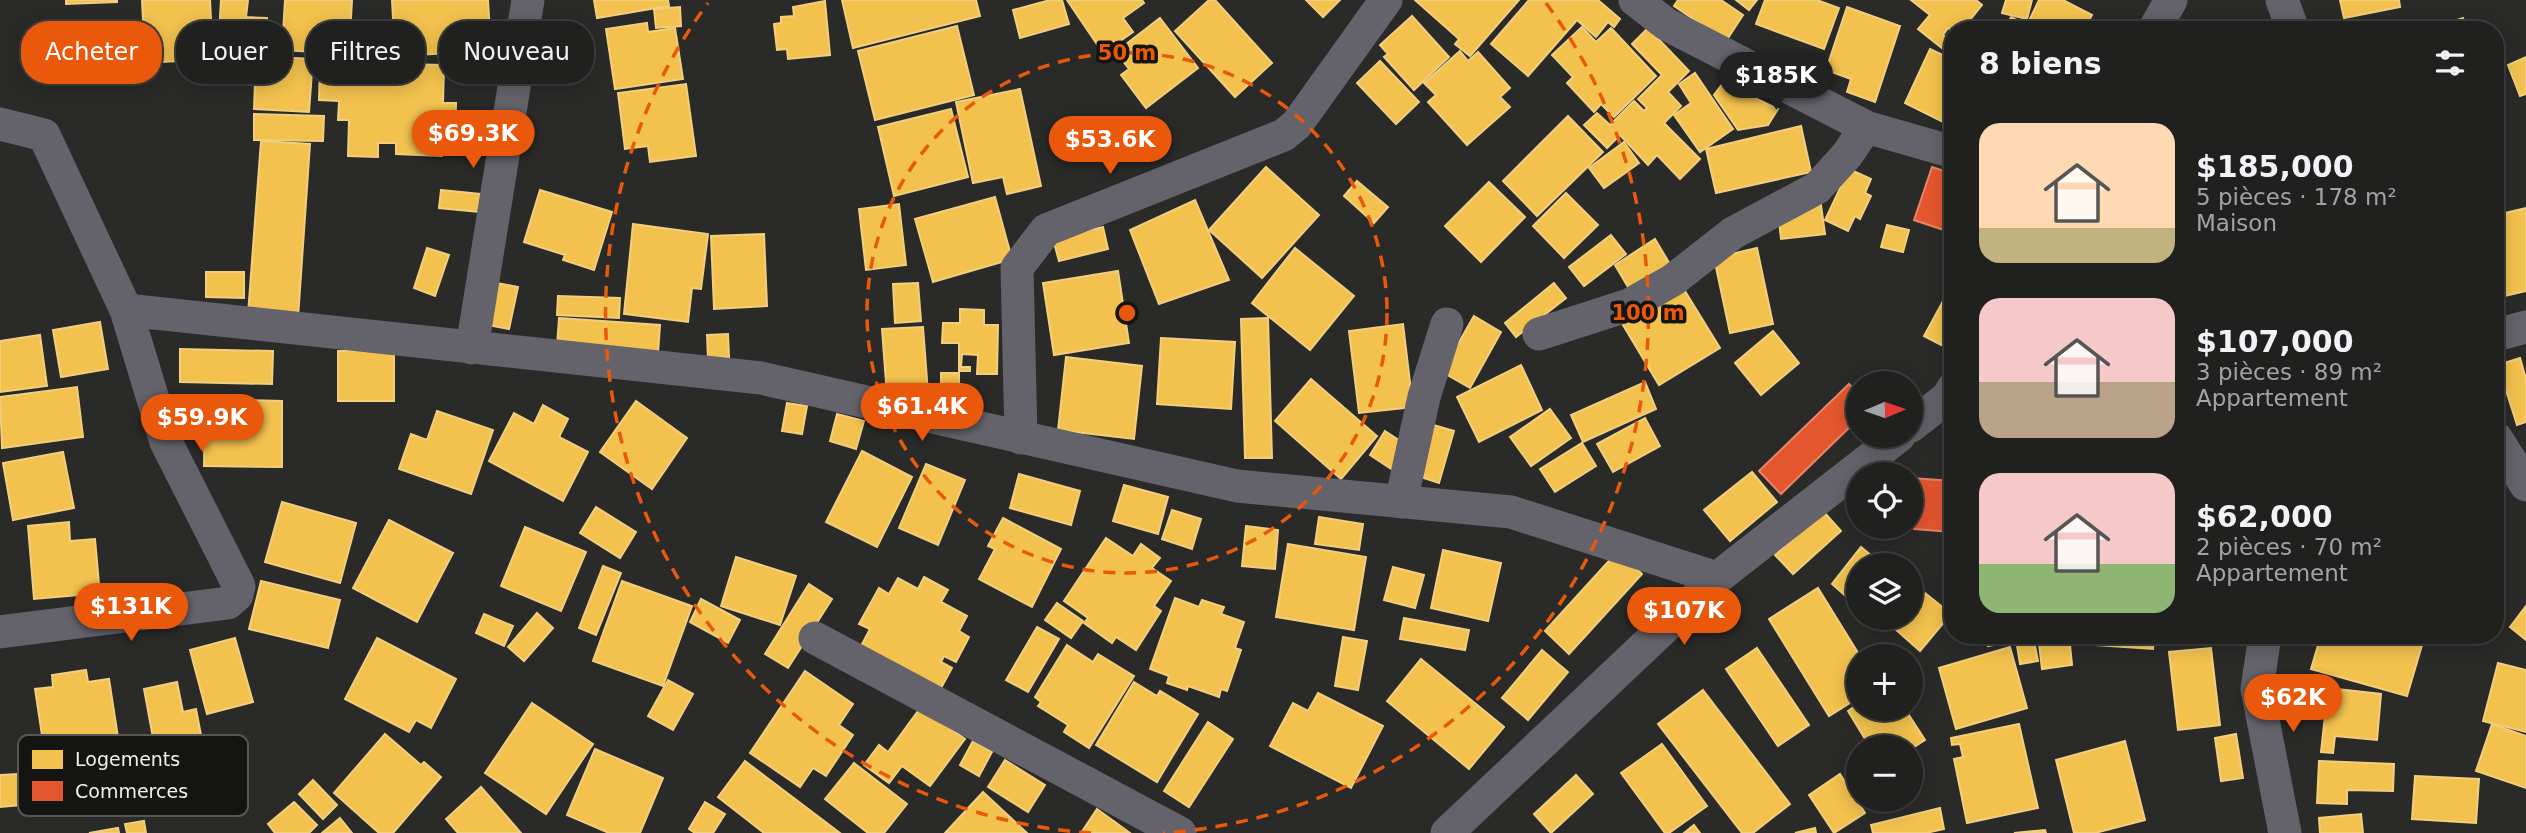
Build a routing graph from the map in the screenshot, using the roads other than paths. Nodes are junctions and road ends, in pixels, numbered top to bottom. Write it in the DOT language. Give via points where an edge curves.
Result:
graph roads {
  1 [pos="528,0"];
  2 [pos="1385,0"];
  3 [pos="1635,0"];
  4 [pos="2171,0"];
  5 [pos="2282,0"];
  6 [pos="2159,21"];
  7 [pos="2290,21"];
  8 [pos="0,124"];
  9 [pos="1866,127"];
  10 [pos="1944,149"];
  11 [pos="126,310"];
  12 [pos="1447,324"];
  13 [pos="2526,327"];
  14 [pos="2504,333"];
  15 [pos="1539,334"];
  16 [pos="472,348"];
  17 [pos="1944,400"];
  18 [pos="1923,417"];
  19 [pos="1021,438"];
  20 [pos="1884,448"];
  21 [pos="2504,451"];
  22 [pos="2526,485"];
  23 [pos="1401,502"];
  24 [pos="1717,578"];
  25 [pos="0,632"];
  26 [pos="815,638"];
  27 [pos="2264,644"];
  28 [pos="1180,833"];
  29 [pos="1447,833"];
  30 [pos="2285,833"];
  1 -- 16 [label="street"];
  2 -- 19 [label="street" via="1297,124 1284,135 1046,230 1017,268"];
  3 -- 9 [label="street" via="1666,24"];
  4 -- 6 [label="street"];
  5 -- 7 [label="street"];
  8 -- 11 [label="street" via="44,135"];
  9 -- 10 [label="street"];
  9 -- 15 [label="street" via="1816,188 1733,233 1673,280 1629,305"];
  11 -- 16 [label="street"];
  11 -- 25 [label="street" via="166,442 239,586 237,596 228,603"];
  12 -- 23 [label="street" via="1424,397"];
  13 -- 14 [label="street"];
  16 -- 19 [label="street" via="761,378"];
  17 -- 18 [label="street"];
  19 -- 23 [label="street" via="1237,486"];
  20 -- 24 [label="street"];
  21 -- 22 [label="street"];
  23 -- 24 [label="street" via="1511,512"];
  24 -- 29 [label="street"];
  26 -- 28 [label="street"];
  27 -- 30 [label="street" via="2257,689"];
}
